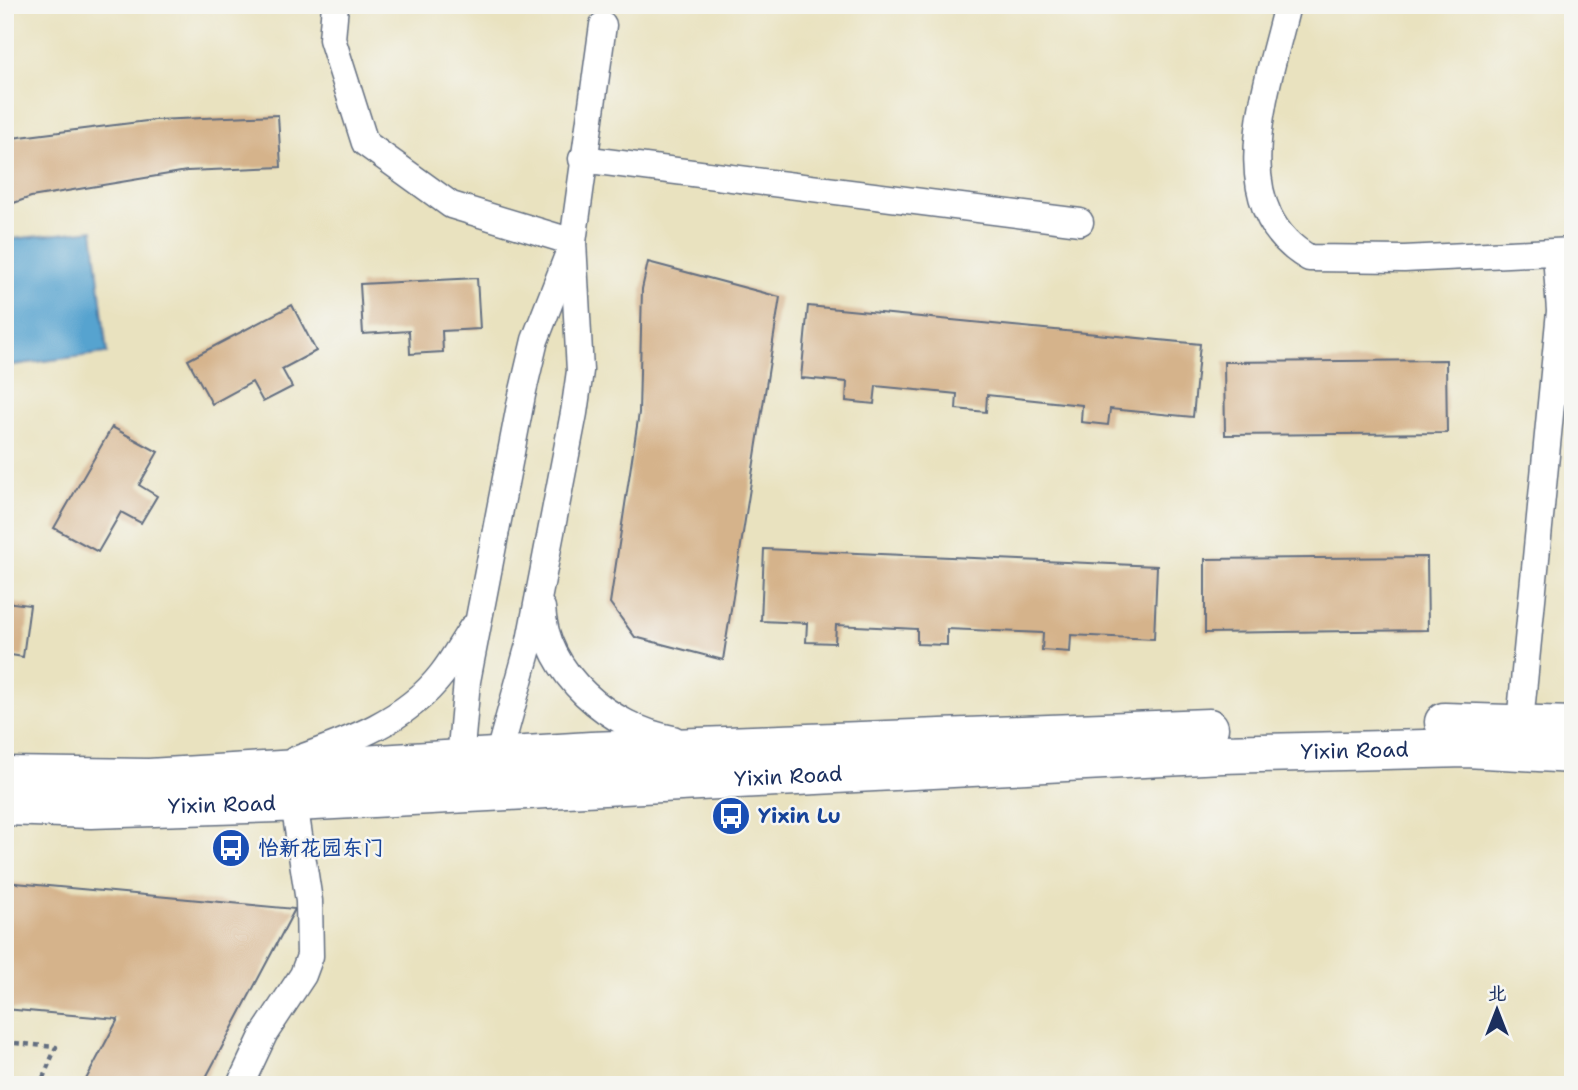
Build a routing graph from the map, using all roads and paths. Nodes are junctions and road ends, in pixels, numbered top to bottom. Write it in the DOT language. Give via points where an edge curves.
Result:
graph roads {
  1 [pos="335,5"];
  2 [pos="1287,5"];
  3 [pos="604,25"];
  4 [pos="582,159"];
  5 [pos="1080,222"];
  6 [pos="573,242"];
  7 [pos="1565,253"];
  8 [pos="541,589"];
  9 [pos="478,618"];
  10 [pos="1520,723"];
  11 [pos="1573,726"];
  12 [pos="712,746"];
  13 [pos="1573,754"];
  14 [pos="498,757"];
  15 [pos="460,760"];
  16 [pos="262,772"];
  17 [pos="5,776"];
  18 [pos="479,793"];
  19 [pos="294,803"];
  20 [pos="5,806"];
  21 [pos="5,1042"];
  22 [pos="40,1085"];
  23 [pos="240,1085"];
  1 -- 6 [label="street" via="332,39 365,143 451,205"];
  2 -- 7 [label="street" via="1256,140 1257,168 1259,196 1296,251 1309,258"];
  3 -- 4 [label="street"];
  4 -- 5 [label="street"];
  4 -- 6 [label="street"];
  6 -- 8 [label="street" via="580,371"];
  6 -- 9 [label="street" via="535,340"];
  7 -- 10 [label="street"];
  8 -- 12 [label="street" via="543,626 553,651 590,697 640,731"];
  8 -- 14 [label="street"];
  9 -- 15 [label="street"];
  9 -- 16 [label="street" via="443,673 407,708 360,735"];
  10 -- 11 [label="main road, Yixin Road"];
  10 -- 12 [label="main road, Yixin Road" via="1281,725"];
  12 -- 14 [label="main road, Yixin Road"];
  13 -- 18 [label="main road, Yixin Road" via="1466,748 1236,753"];
  14 -- 15 [label="main road, Yixin Road"];
  14 -- 18 [label="street"];
  15 -- 16 [label="main road, Yixin Road"];
  15 -- 18 [label="street"];
  16 -- 17 [label="main road, Yixin Road" via="99,780"];
  18 -- 19 [label="main road, Yixin Road"];
  19 -- 20 [label="main road, Yixin Road" via="91,809"];
  19 -- 23 [label="street" via="309,901 310,956"];
  21 -- 22 [label="path" via="57,1047"];
}
